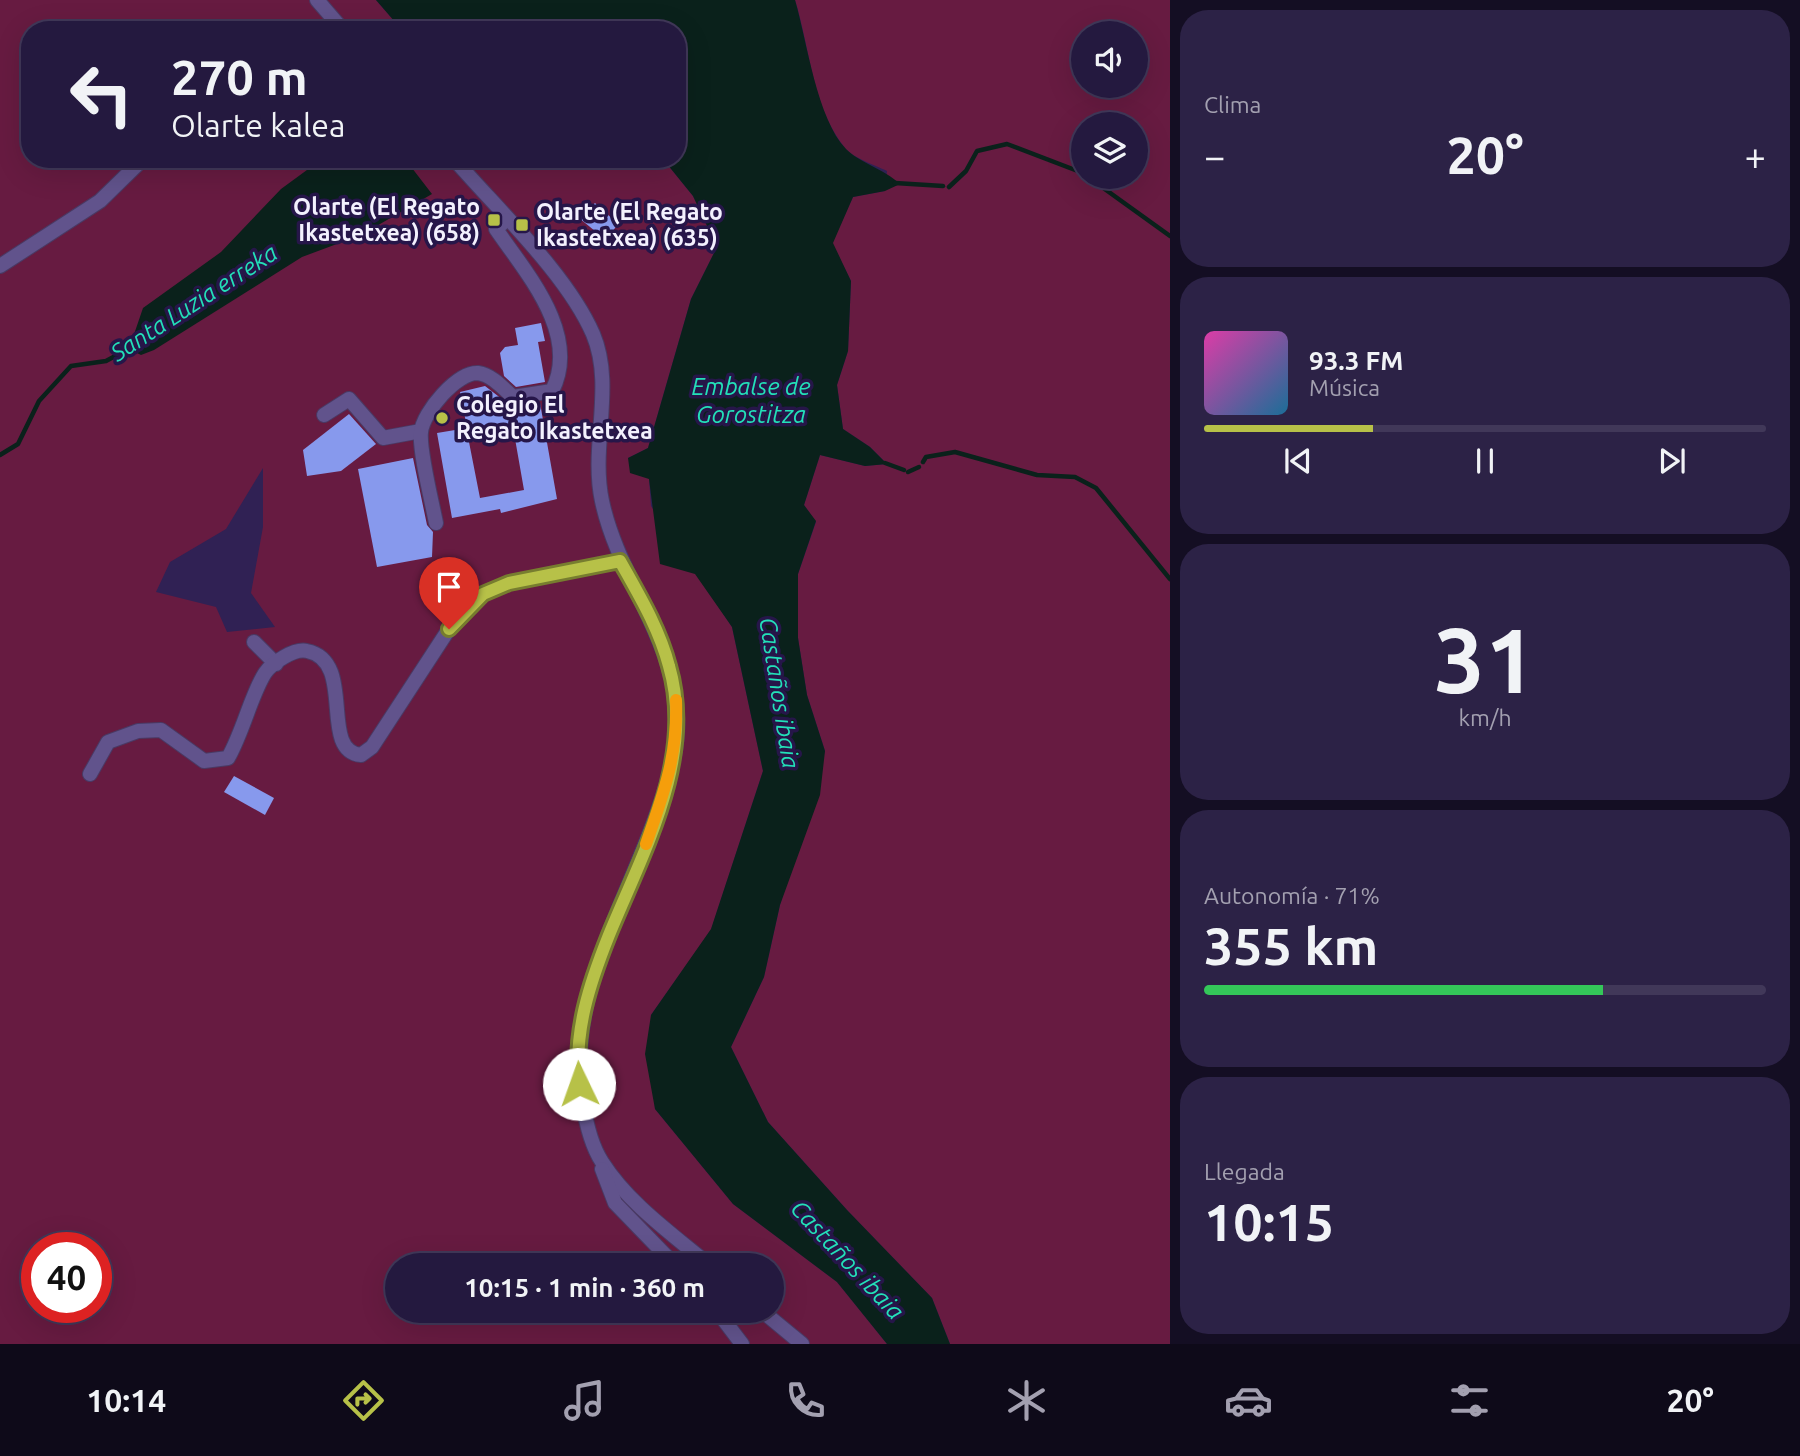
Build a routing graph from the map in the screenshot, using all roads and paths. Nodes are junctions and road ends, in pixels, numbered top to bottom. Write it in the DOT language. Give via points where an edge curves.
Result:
graph roads {
  1 [pos="317,0"];
  2 [pos="335,21"];
  3 [pos="134,168"];
  4 [pos="462,168"];
  5 [pos="506,220"];
  6 [pos="0,267"];
  7 [pos="324,415"];
  8 [pos="421,431"];
  9 [pos="436,523"];
  10 [pos="620,561"];
  11 [pos="254,642"];
  12 [pos="276,664"];
  13 [pos="90,774"];
  14 [pos="600,1160"];
  15 [pos="663,1253"];
  16 [pos="695,1253"];
  17 [pos="726,1323"];
  18 [pos="777,1323"];
  19 [pos="742,1344"];
  20 [pos="802,1344"];
  1 -- 2 [label="street"];
  3 -- 6 [label="street" via="100,201"];
  4 -- 5 [label="street"];
  5 -- 8 [label="street" via="496,229 546,303 553,322 558,342 557,381 552,391 513,397 487,375 474,373 440,395"];
  5 -- 10 [label="street" via="573,296 593,336 601,379 599,485"];
  7 -- 8 [label="street" via="349,399 383,438"];
  8 -- 9 [label="street"];
  10 -- 12 [label="street" via="509,583 483,594 449,629 372,747 361,755 350,754 342,746 333,677 320,656 304,650"];
  10 -- 14 [label="street" via="655,626 670,667 677,734 671,774 594,973 579,1029 579,1084"];
  11 -- 12 [label="street"];
  12 -- 13 [label="street" via="265,672 228,758 204,761 161,730 138,731 108,742"];
  14 -- 15 [label="street" via="615,1203"];
  14 -- 16 [label="street" via="622,1188"];
  17 -- 19 [label="street"];
  18 -- 20 [label="street"];
}
